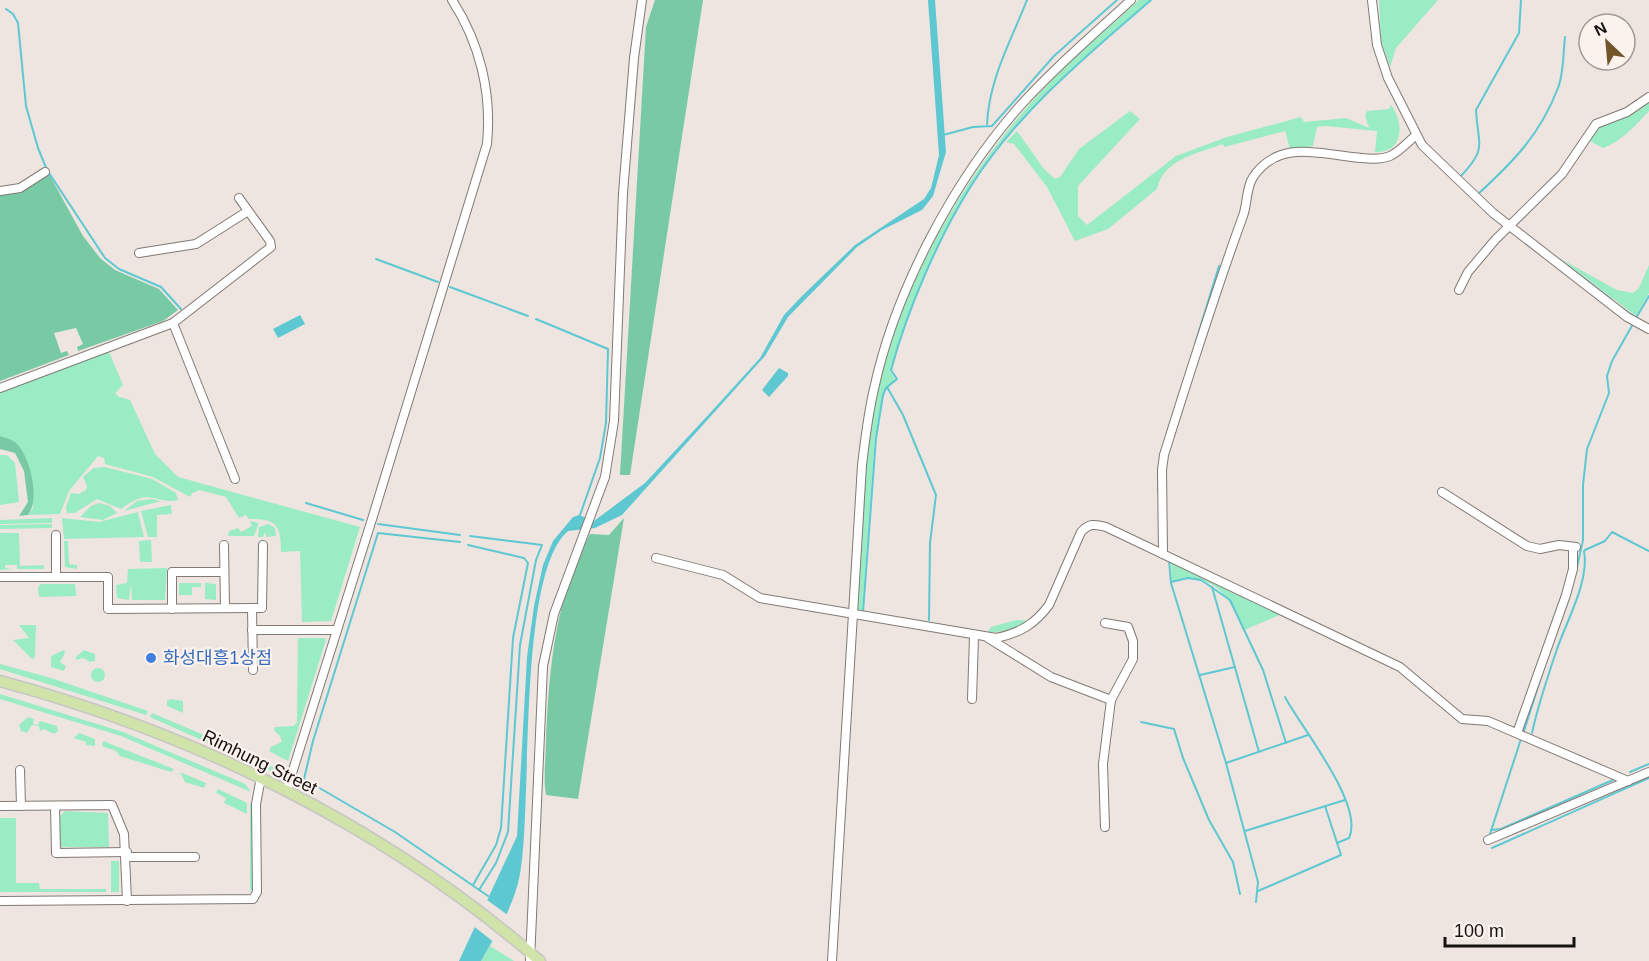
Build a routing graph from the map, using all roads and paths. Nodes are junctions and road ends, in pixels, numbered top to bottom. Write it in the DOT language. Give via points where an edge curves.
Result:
graph roads {
  1 [pos="452,0"];
  2 [pos="642,0"];
  3 [pos="1131,0"];
  4 [pos="1372,0"];
  5 [pos="1649,97"];
  6 [pos="1415,136"];
  7 [pos="45,172"];
  8 [pos="0,191"];
  9 [pos="239,198"];
  10 [pos="248,211"];
  11 [pos="1509,226"];
  12 [pos="139,253"];
  13 [pos="1459,290"];
  14 [pos="173,323"];
  15 [pos="1649,329"];
  16 [pos="0,387"];
  17 [pos="235,479"];
  18 [pos="1442,492"];
  19 [pos="56,535"];
  20 [pos="224,545"];
  21 [pos="263,545"];
  22 [pos="1163,554"];
  23 [pos="656,558"];
  24 [pos="224,572"];
  25 [pos="0,577"];
  26 [pos="56,577"];
  27 [pos="225,608"];
  28 [pos="252,608"];
  29 [pos="172,609"];
  30 [pos="852,614"];
  31 [pos="1105,623"];
  32 [pos="252,630"];
  33 [pos="337,630"];
  34 [pos="974,636"];
  35 [pos="987,637"];
  36 [pos="253,670"];
  37 [pos="0,681"];
  38 [pos="972,699"];
  39 [pos="1111,700"];
  40 [pos="1517,733"];
  41 [pos="20,770"];
  42 [pos="1649,772"];
  43 [pos="261,777"];
  44 [pos="1628,781"];
  45 [pos="286,789"];
  46 [pos="0,806"];
  47 [pos="21,806"];
  48 [pos="55,806"];
  49 [pos="1105,827"];
  50 [pos="1488,840"];
  51 [pos="127,855"];
  52 [pos="195,857"];
  53 [pos="0,901"];
  54 [pos="127,901"];
  55 [pos="530,957"];
  56 [pos="540,961"];
  57 [pos="832,961"];
  1 -- 33 [label="street" via="470,34 486,87 490,116 487,144"];
  2 -- 55 [label="street" via="623,193 614,421 605,477 554,614 543,666"];
  3 -- 30 [label="street" via="1063,62 1000,131 940,222 917,268 895,317 874,387 861,465"];
  4 -- 6 [label="street" via="1377,45"];
  5 -- 11 [label="street" via="1627,112 1596,124 1562,174"];
  6 -- 11 [label="street"];
  6 -- 22 [label="street" via="1390,156 1383,157 1315,152 1279,155 1262,165 1252,179 1164,455"];
  7 -- 8 [label="street" via="20,188"];
  9 -- 10 [label="street"];
  10 -- 12 [label="street" via="196,244"];
  10 -- 14 [label="street" via="271,247"];
  11 -- 13 [label="street" via="1468,273"];
  11 -- 15 [label="street" via="1627,317"];
  14 -- 16 [label="street"];
  14 -- 17 [label="street"];
  18 -- 40 [label="street" via="1527,546 1575,548 1566,595"];
  19 -- 26 [label="street"];
  20 -- 24 [label="street"];
  21 -- 28 [label="street" via="262,608"];
  22 -- 35 [label="street" via="1106,527 1086,526 1034,624 1020,631"];
  22 -- 40 [label="street" via="1400,667 1462,718"];
  23 -- 30 [label="street" via="723,575 760,598"];
  24 -- 27 [label="street"];
  24 -- 29 [label="street" via="172,572"];
  25 -- 26 [label="street"];
  26 -- 29 [label="street" via="108,577 108,609"];
  27 -- 28 [label="street"];
  27 -- 29 [label="street"];
  28 -- 32 [label="street"];
  30 -- 34 [label="street"];
  30 -- 57 [label="street"];
  31 -- 39 [label="street" via="1128,627 1133,641 1133,659"];
  32 -- 33 [label="street"];
  32 -- 36 [label="street"];
  33 -- 45 [label="street"];
  34 -- 35 [label="street"];
  34 -- 38 [label="street"];
  35 -- 39 [label="street" via="1051,677"];
  37 -- 43 [label="main road, Rimhung Street" via="121,719"];
  39 -- 49 [label="street" via="1103,764"];
  40 -- 44 [label="street"];
  41 -- 47 [label="street"];
  42 -- 44 [label="street"];
  43 -- 45 [label="main road, Rimhung Street"];
  43 -- 54 [label="street" via="256,804 253,899"];
  44 -- 50 [label="street"];
  45 -- 55 [label="main road, Rimhung Street" via="406,861 473,908"];
  46 -- 47 [label="street"];
  47 -- 48 [label="street"];
  48 -- 51 [label="street" via="112,805 124,834"];
  48 -- 51 [label="street" via="56,854"];
  51 -- 52 [label="street"];
  51 -- 54 [label="street"];
  53 -- 54 [label="street"];
  55 -- 56 [label="main road, Rimhung Street"];
}
